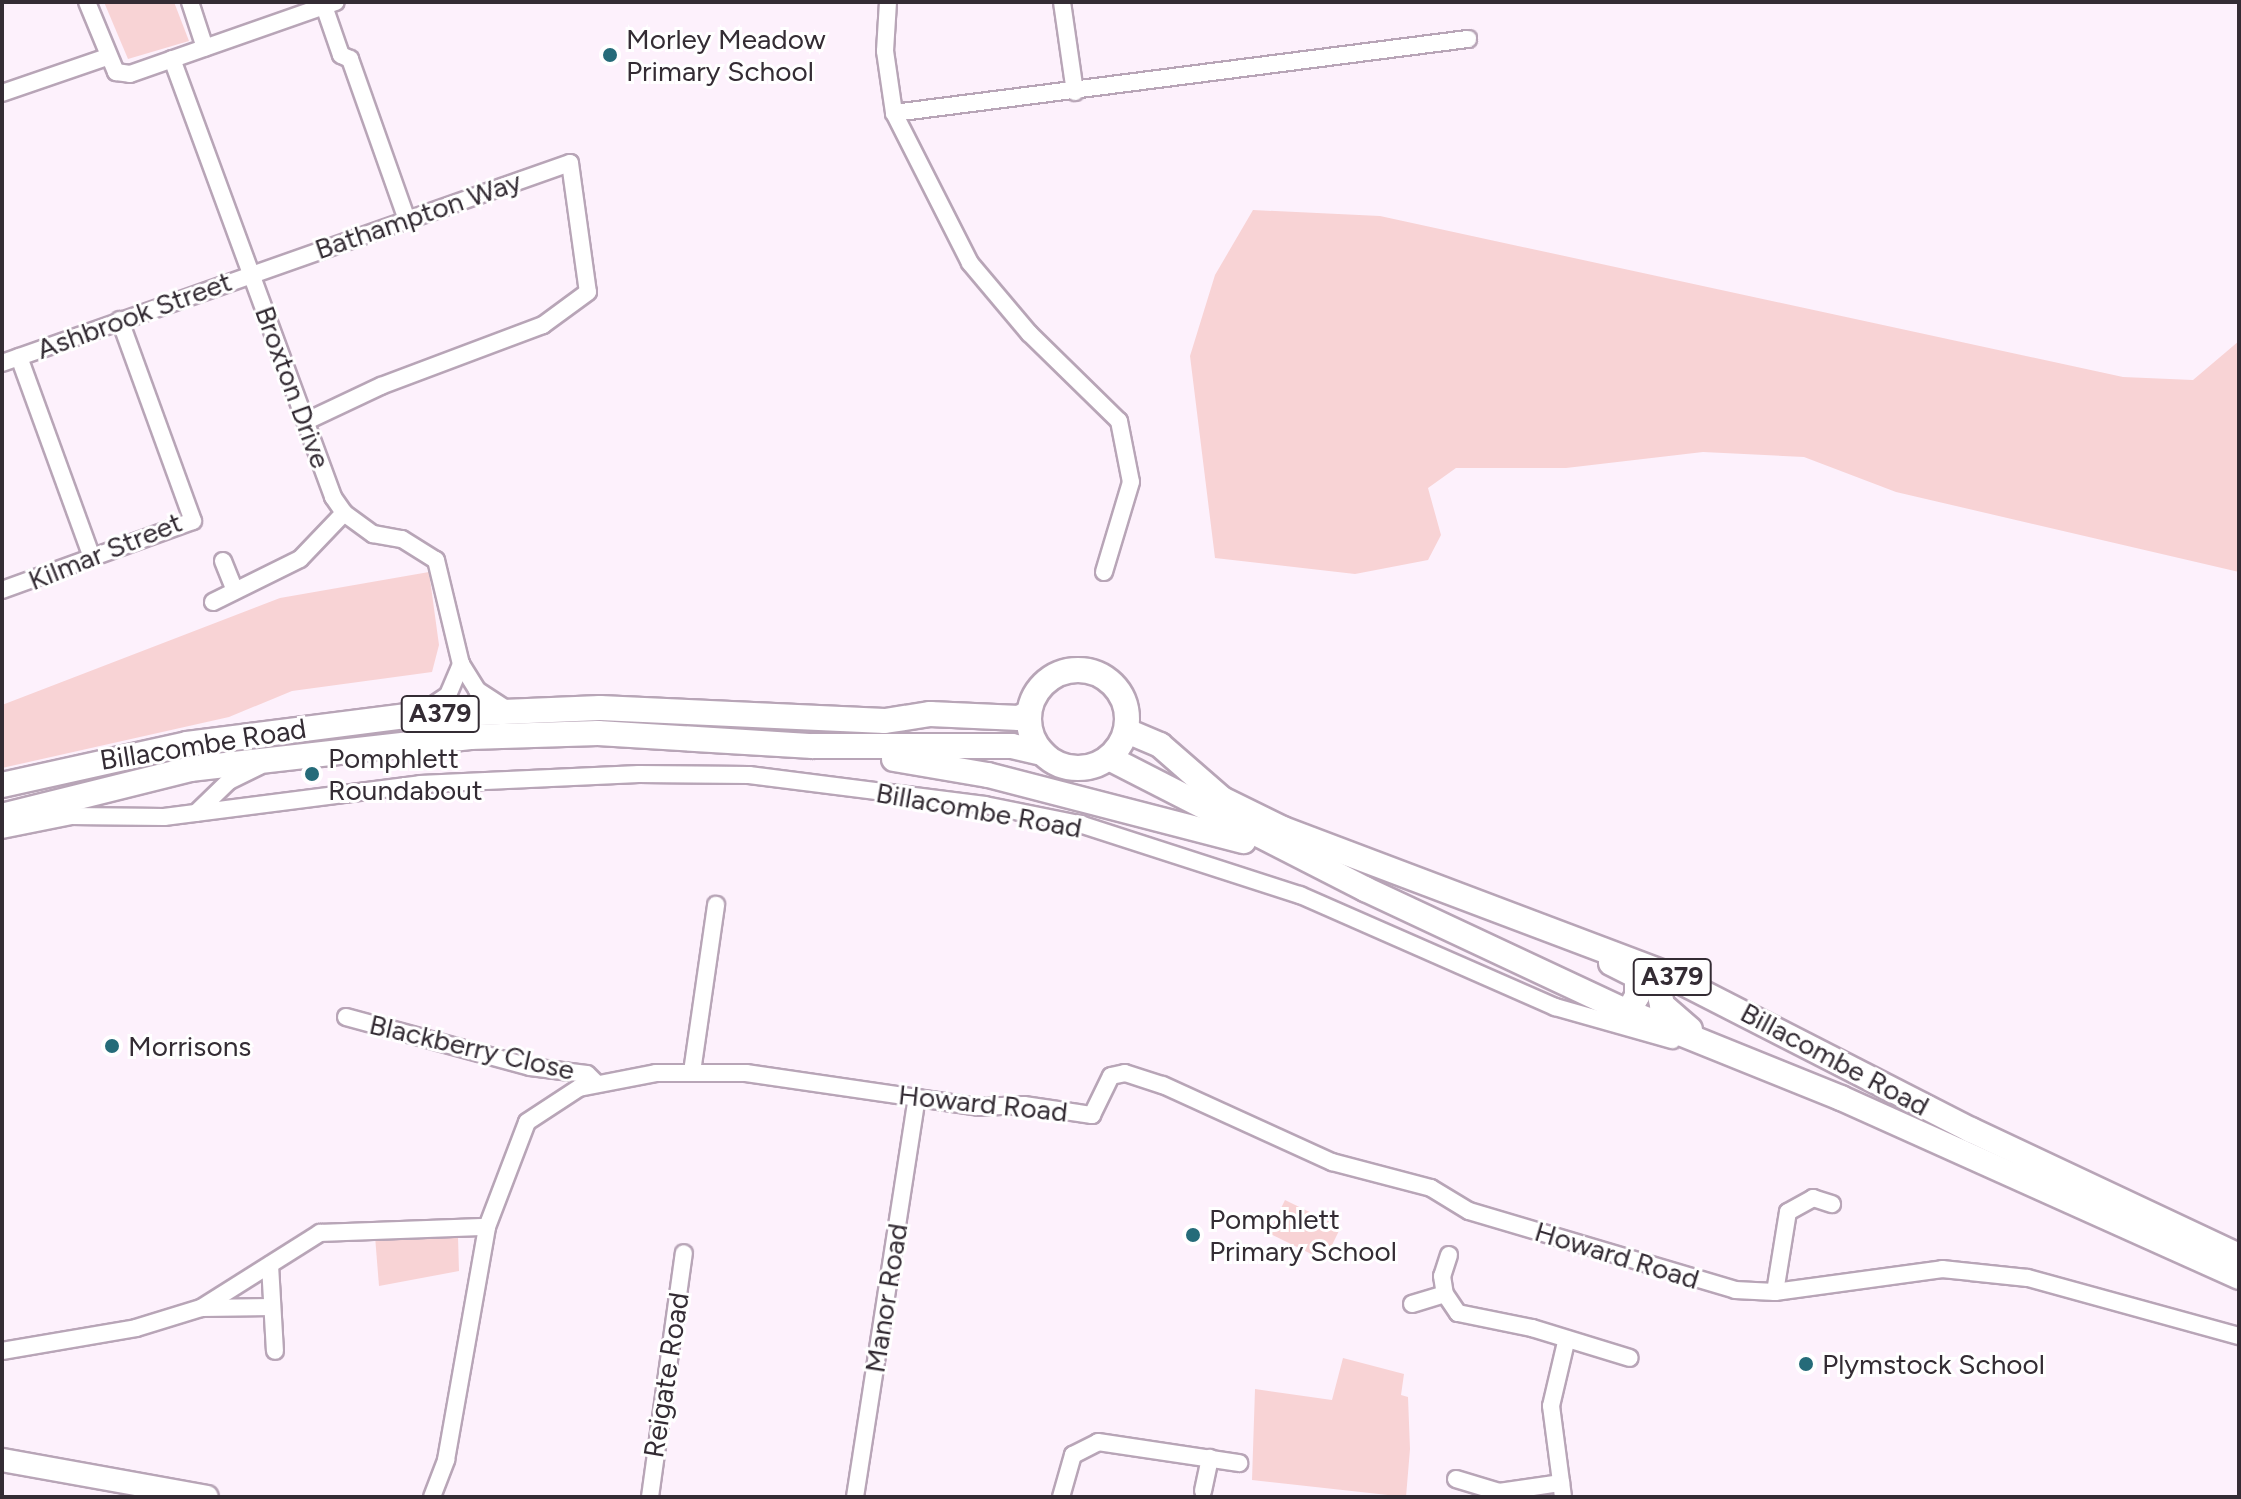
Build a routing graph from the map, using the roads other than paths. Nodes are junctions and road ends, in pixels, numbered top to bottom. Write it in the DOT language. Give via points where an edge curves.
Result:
graph roads {
  1 [pos="87,2"];
  2 [pos="190,2"];
  3 [pos="888,2"];
  4 [pos="1062,2"];
  5 [pos="331,3"];
  6 [pos="1468,39"];
  7 [pos="205,48"];
  8 [pos="107,57"];
  9 [pos="172,59"];
  10 [pos="2,93"];
  11 [pos="1067,93"];
  12 [pos="894,113"];
  13 [pos="406,217"];
  14 [pos="259,270"];
  15 [pos="120,320"];
  16 [pos="19,357"];
  17 [pos="2,363"];
  18 [pos="309,420"];
  19 [pos="344,513"];
  20 [pos="92,558"];
  21 [pos="223,561"];
  22 [pos="1104,572"];
  23 [pos="2,590"];
  24 [pos="235,591"];
  25 [pos="213,602"];
  26 [pos="461,664"];
  27 [pos="508,710"];
  28 [pos="1029,713"];
  29 [pos="418,715"];
  30 [pos="1127,731"];
  31 [pos="813,746"];
  32 [pos="1043,753"];
  33 [pos="283,755"];
  34 [pos="1109,758"];
  35 [pos="2,785"];
  36 [pos="196,813"];
  37 [pos="2,816"];
  38 [pos="2,830"];
  39 [pos="1345,876"];
  40 [pos="716,905"];
  41 [pos="1542,926"];
  42 [pos="1664,973"];
  43 [pos="346,1017"];
  44 [pos="1620,1018"];
  45 [pos="1752,1062"];
  46 [pos="692,1072"];
  47 [pos="595,1082"];
  48 [pos="917,1098"];
  49 [pos="1832,1204"];
  50 [pos="487,1227"];
  51 [pos="684,1253"];
  52 [pos="1449,1255"];
  53 [pos="2239,1256"];
  54 [pos="270,1265"];
  55 [pos="2239,1277"];
  56 [pos="1775,1292"];
  57 [pos="1445,1294"];
  58 [pos="1412,1304"];
  59 [pos="272,1307"];
  60 [pos="201,1308"];
  61 [pos="2239,1336"];
  62 [pos="1566,1342"];
  63 [pos="2,1351"];
  64 [pos="275,1351"];
  65 [pos="1630,1358"];
  66 [pos="1210,1458"];
  67 [pos="2,1460"];
  68 [pos="1239,1463"];
  69 [pos="1456,1479"];
  70 [pos="1562,1490"];
  71 [pos="1203,1491"];
  72 [pos="1498,1494"];
  73 [pos="207,1497"];
  74 [pos="432,1497"];
  75 [pos="650,1497"];
  76 [pos="855,1497"];
  77 [pos="1061,1497"];
  1 -- 8 [label="street"];
  2 -- 7 [label="street"];
  3 -- 12 [label="street" via="885,51"];
  4 -- 11 [label="street"];
  5 -- 7 [label="street"];
  5 -- 13 [label="street" via="341,55 350,59"];
  6 -- 11 [label="street"];
  7 -- 9 [label="street"];
  8 -- 9 [label="street" via="116,72 130,74"];
  8 -- 10 [label="street"];
  9 -- 14 [label="street, Broxton Drive"];
  11 -- 12 [label="street"];
  12 -- 22 [label="street" via="970,263 1029,333 1119,421 1131,482"];
  13 -- 14 [label="street, Bathampton Way"];
  13 -- 18 [label="street, Bathampton Way" via="570,163 588,292 543,325 381,386"];
  14 -- 15 [label="street, Ashbrook Street"];
  14 -- 18 [label="street, Broxton Drive"];
  15 -- 16 [label="street, Ashbrook Street"];
  15 -- 20 [label="street, Kilmar Street" via="193,521"];
  16 -- 17 [label="street, Ashbrook Street"];
  16 -- 20 [label="street"];
  18 -- 19 [label="street, Broxton Drive" via="316,451"];
  19 -- 24 [label="street" via="300,559"];
  19 -- 26 [label="street" via="373,534 414,544 436,560"];
  20 -- 23 [label="street, Kilmar Street"];
  21 -- 24 [label="street"];
  24 -- 25 [label="street"];
  26 -- 27 [label="street" via="477,690"];
  26 -- 29 [label="street" via="448,695"];
  27 -- 28 [label="main road, Billacombe Road / A379" via="701,710 885,721 930,714 1019,718"];
  27 -- 29 [label="main road, Billacombe Road / A379"];
  28 -- 30 [label="main road" via="1033,698 1049,680 1071,670 1087,670 1115,686 1123,699"];
  28 -- 32 [label="main road" via="1029,730"];
  29 -- 35 [label="main road, Billacombe Road / A379" via="187,744"];
  30 -- 34 [label="main road"];
  30 -- 41 [label="main road, Billacombe Road / A379" via="1160,745 1222,799 1283,829"];
  31 -- 32 [label="main road, Billacombe Road / A379" via="1012,746"];
  31 -- 33 [label="main road, Billacombe Road / A379" via="598,733 470,737"];
  31 -- 39 [label="main road, Billacombe Road" via="988,775 1200,826"];
  32 -- 34 [label="main road, Billacombe Road / A379" via="1061,766 1078,769"];
  33 -- 36 [label="street, Billacombe Road" via="229,781"];
  33 -- 37 [label="main road, Billacombe Road / A379" via="190,769"];
  34 -- 39 [label="main road, Billacombe Road / A379"];
  36 -- 38 [label="street, Billacombe Road" via="71,816"];
  36 -- 44 [label="street, Billacombe Road" via="420,784 639,774 749,775 985,805 1083,825 1300,895 1555,1007"];
  39 -- 44 [label="main road, Billacombe Road / A379"];
  40 -- 46 [label="street"];
  41 -- 42 [label="main road, Billacombe Road / A379"];
  41 -- 44 [label="main road, A379" via="1637,976 1637,996"];
  42 -- 45 [label="main road, A379" via="1658,994 1669,1016"];
  42 -- 53 [label="main road, Billacombe Road / A379" via="1971,1130"];
  43 -- 47 [label="street, Blackberry Close" via="515,1063 587,1074"];
  44 -- 45 [label="main road, Billacombe Road / A379"];
  45 -- 55 [label="main road, Billacombe Road / A379"];
  46 -- 47 [label="street, Howard Road"];
  46 -- 48 [label="street, Howard Road" via="824,1081"];
  47 -- 50 [label="street, Howard Road" via="557,1099 527,1122"];
  48 -- 56 [label="street, Howard Road" via="1092,1115 1111,1076 1125,1073 1182,1093 1332,1162 1431,1188 1469,1211 1735,1290"];
  48 -- 76 [label="street, Manor Road"];
  49 -- 56 [label="street" via="1813,1198 1788,1212"];
  50 -- 54 [label="street" via="320,1233"];
  50 -- 74 [label="street, Howard Road" via="446,1460"];
  51 -- 75 [label="street, Reigate Road"];
  52 -- 57 [label="street" via="1442,1276"];
  54 -- 59 [label="street"];
  54 -- 60 [label="street"];
  56 -- 61 [label="street, Howard Road" via="1942,1269 2028,1278"];
  57 -- 58 [label="street"];
  57 -- 62 [label="street" via="1458,1313 1471,1320 1510,1322"];
  59 -- 60 [label="street"];
  59 -- 64 [label="street"];
  60 -- 63 [label="street" via="136,1328"];
  62 -- 65 [label="street"];
  62 -- 70 [label="street" via="1551,1406"];
  66 -- 68 [label="street"];
  66 -- 71 [label="street"];
  66 -- 77 [label="street" via="1098,1442 1073,1455"];
  67 -- 73 [label="street"];
  69 -- 72 [label="street"];
  70 -- 72 [label="street"];
}
